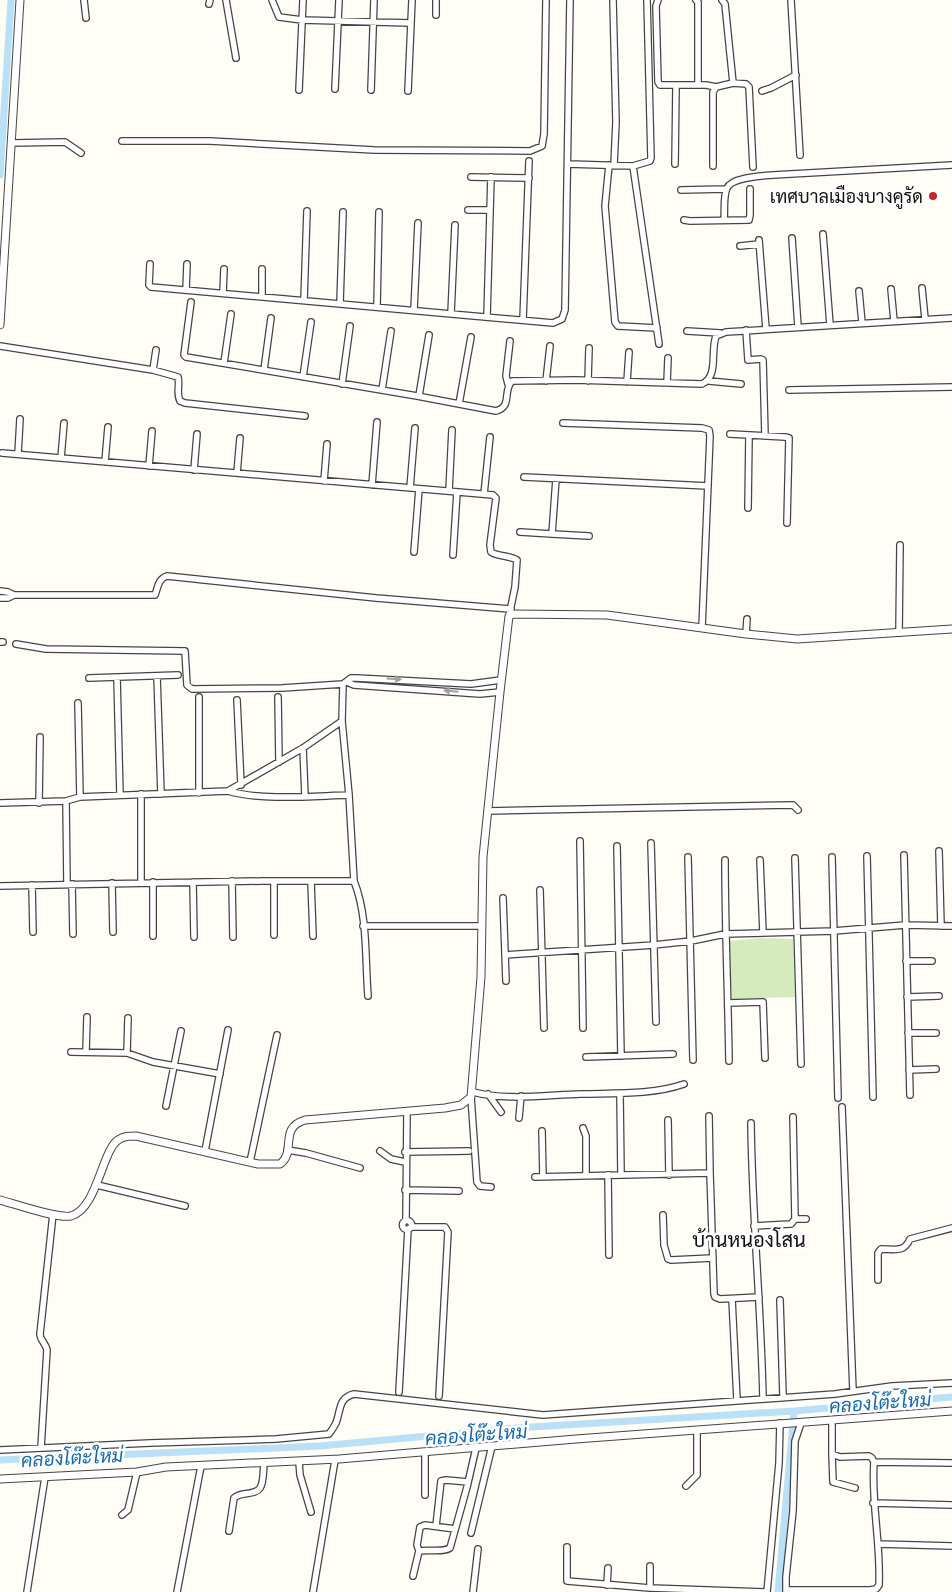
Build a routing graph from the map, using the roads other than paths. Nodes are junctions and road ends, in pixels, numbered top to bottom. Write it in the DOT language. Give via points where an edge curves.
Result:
graph roads {
  1 [pos="20,0"];
  2 [pos="84,0"];
  3 [pos="226,0"];
  4 [pos="272,0"];
  5 [pos="303,0"];
  6 [pos="338,0"];
  7 [pos="374,0"];
  8 [pos="412,0"];
  9 [pos="436,0"];
  10 [pos="546,0"];
  11 [pos="570,0"];
  12 [pos="612,0"];
  13 [pos="647,0"];
  14 [pos="658,0"];
  15 [pos="696,0"];
  16 [pos="722,0"];
  17 [pos="791,0"];
  18 [pos="436,15"];
  19 [pos="86,18"];
  20 [pos="302,20"];
  21 [pos="338,20"];
  22 [pos="374,22"];
  23 [pos="411,23"];
  24 [pos="236,58"];
  25 [pos="796,75"];
  26 [pos="733,83"];
  27 [pos="698,85"];
  28 [pos="676,86"];
  29 [pos="716,87"];
  30 [pos="335,89"];
  31 [pos="299,90"];
  32 [pos="371,90"];
  33 [pos="408,91"];
  34 [pos="762,91"];
  35 [pos="122,141"];
  36 [pos="12,143"];
  37 [pos="81,153"];
  38 [pos="800,155"];
  39 [pos="529,161"];
  40 [pos="568,164"];
  41 [pos="674,164"];
  42 [pos="612,165"];
  43 [pos="952,165"];
  44 [pos="633,166"];
  45 [pos="712,166"];
  46 [pos="753,167"];
  47 [pos="470,177"];
  48 [pos="490,177"];
  49 [pos="528,178"];
  50 [pos="726,189"];
  51 [pos="750,189"];
  52 [pos="681,190"];
  53 [pos="468,210"];
  54 [pos="490,210"];
  55 [pos="307,211"];
  56 [pos="343,212"];
  57 [pos="379,212"];
  58 [pos="684,220"];
  59 [pos="724,220"];
  60 [pos="418,223"];
  61 [pos="454,225"];
  62 [pos="823,234"];
  63 [pos="792,238"];
  64 [pos="740,246"];
  65 [pos="150,264"];
  66 [pos="187,264"];
  67 [pos="224,269"];
  68 [pos="262,270"];
  69 [pos="922,288"];
  70 [pos="186,290"];
  71 [pos="891,290"];
  72 [pos="859,291"];
  73 [pos="223,293"];
  74 [pos="262,296"];
  75 [pos="304,300"];
  76 [pos="191,302"];
  77 [pos="340,303"];
  78 [pos="377,307"];
  79 [pos="414,310"];
  80 [pos="231,314"];
  81 [pos="451,314"];
  82 [pos="487,317"];
  83 [pos="271,318"];
  84 [pos="952,318"];
  85 [pos="925,319"];
  86 [pos="523,320"];
  87 [pos="894,321"];
  88 [pos="311,322"];
  89 [pos="862,323"];
  90 [pos="0,325"];
  91 [pos="830,325"];
  92 [pos="350,326"];
  93 [pos="798,327"];
  94 [pos="657,328"];
  95 [pos="766,329"];
  96 [pos="746,330"];
  97 [pos="392,331"];
  98 [pos="687,331"];
  99 [pos="720,334"];
  100 [pos="429,335"];
  101 [pos="470,337"];
  102 [pos="510,341"];
  103 [pos="659,344"];
  104 [pos="0,346"];
  105 [pos="550,346"];
  106 [pos="589,348"];
  107 [pos="156,350"];
  108 [pos="629,352"];
  109 [pos="668,358"];
  110 [pos="224,364"];
  111 [pos="152,370"];
  112 [pos="264,370"];
  113 [pos="303,377"];
  114 [pos="546,380"];
  115 [pos="588,381"];
  116 [pos="709,381"];
  117 [pos="626,382"];
  118 [pos="667,383"];
  119 [pos="342,384"];
  120 [pos="508,384"];
  121 [pos="742,384"];
  122 [pos="952,387"];
  123 [pos="382,390"];
  124 [pos="789,390"];
  125 [pos="419,396"];
  126 [pos="459,404"];
  127 [pos="305,416"];
  128 [pos="20,419"];
  129 [pos="377,422"];
  130 [pos="64,423"];
  131 [pos="563,423"];
  132 [pos="108,427"];
  133 [pos="415,428"];
  134 [pos="452,430"];
  135 [pos="152,431"];
  136 [pos="197,434"];
  137 [pos="730,434"];
  138 [pos="749,435"];
  139 [pos="765,436"];
  140 [pos="490,437"];
  141 [pos="240,438"];
  142 [pos="327,444"];
  143 [pos="2,453"];
  144 [pos="18,454"];
  145 [pos="61,458"];
  146 [pos="105,462"];
  147 [pos="149,466"];
  148 [pos="194,470"];
  149 [pos="237,473"];
  150 [pos="524,477"];
  151 [pos="556,479"];
  152 [pos="324,481"];
  153 [pos="372,485"];
  154 [pos="708,486"];
  155 [pos="410,488"];
  156 [pos="420,489"];
  157 [pos="448,491"];
  158 [pos="457,492"];
  159 [pos="484,494"];
  160 [pos="748,508"];
  161 [pos="787,523"];
  162 [pos="520,532"];
  163 [pos="552,534"];
  164 [pos="589,536"];
  165 [pos="900,545"];
  166 [pos="414,552"];
  167 [pos="453,555"];
  168 [pos="0,591"];
  169 [pos="14,595"];
  170 [pos="0,598"];
  171 [pos="510,612"];
  172 [pos="747,619"];
  173 [pos="702,628"];
  174 [pos="952,629"];
  175 [pos="899,633"];
  176 [pos="746,634"];
  177 [pos="16,644"];
  178 [pos="178,675"];
  179 [pos="157,676"];
  180 [pos="89,678"];
  181 [pos="117,678"];
  182 [pos="501,680"];
  183 [pos="345,683"];
  184 [pos="500,692"];
  185 [pos="199,697"];
  186 [pos="278,697"];
  187 [pos="237,700"];
  188 [pos="78,703"];
  189 [pos="342,721"];
  190 [pos="40,737"];
  191 [pos="303,748"];
  192 [pos="279,762"];
  193 [pos="241,785"];
  194 [pos="228,791"];
  195 [pos="200,793"];
  196 [pos="141,794"];
  197 [pos="161,794"];
  198 [pos="120,795"];
  199 [pos="349,795"];
  200 [pos="305,796"];
  201 [pos="80,797"];
  202 [pos="66,801"];
  203 [pos="0,803"];
  204 [pos="39,803"];
  205 [pos="798,810"];
  206 [pos="488,811"];
  207 [pos="580,841"];
  208 [pos="651,843"];
  209 [pos="616,846"];
  210 [pos="939,850"];
  211 [pos="904,855"];
  212 [pos="867,856"];
  213 [pos="688,857"];
  214 [pos="832,857"];
  215 [pos="795,858"];
  216 [pos="725,860"];
  217 [pos="760,860"];
  218 [pos="274,880"];
  219 [pos="311,880"];
  220 [pos="354,880"];
  221 [pos="232,881"];
  222 [pos="153,882"];
  223 [pos="193,882"];
  224 [pos="112,883"];
  225 [pos="141,883"];
  226 [pos="69,884"];
  227 [pos="32,885"];
  228 [pos="0,886"];
  229 [pos="540,890"];
  230 [pos="503,898"];
  231 [pos="905,925"];
  232 [pos="363,926"];
  233 [pos="482,926"];
  234 [pos="941,926"];
  235 [pos="952,926"];
  236 [pos="870,927"];
  237 [pos="834,931"];
  238 [pos="33,932"];
  239 [pos="113,932"];
  240 [pos="797,932"];
  241 [pos="763,933"];
  242 [pos="73,934"];
  243 [pos="725,934"];
  244 [pos="274,935"];
  245 [pos="153,936"];
  246 [pos="313,936"];
  247 [pos="194,937"];
  248 [pos="233,937"];
  249 [pos="691,941"];
  250 [pos="654,945"];
  251 [pos="618,947"];
  252 [pos="581,949"];
  253 [pos="541,952"];
  254 [pos="505,955"];
  255 [pos="906,961"];
  256 [pos="932,961"];
  257 [pos="506,981"];
  258 [pos="368,996"];
  259 [pos="940,996"];
  260 [pos="907,997"];
  261 [pos="728,1003"];
  262 [pos="87,1017"];
  263 [pos="128,1018"];
  264 [pos="656,1022"];
  265 [pos="544,1028"];
  266 [pos="583,1028"];
  267 [pos="228,1030"];
  268 [pos="181,1031"];
  269 [pos="908,1033"];
  270 [pos="936,1033"];
  271 [pos="277,1036"];
  272 [pos="71,1052"];
  273 [pos="86,1052"];
  274 [pos="127,1053"];
  275 [pos="673,1054"];
  276 [pos="621,1056"];
  277 [pos="586,1057"];
  278 [pos="765,1058"];
  279 [pos="694,1060"];
  280 [pos="729,1060"];
  281 [pos="801,1064"];
  282 [pos="174,1066"];
  283 [pos="936,1069"];
  284 [pos="909,1070"];
  285 [pos="220,1074"];
  286 [pos="684,1084"];
  287 [pos="472,1094"];
  288 [pos="488,1094"];
  289 [pos="620,1094"];
  290 [pos="910,1094"];
  291 [pos="521,1096"];
  292 [pos="873,1097"];
  293 [pos="838,1098"];
  294 [pos="166,1106"];
  295 [pos="842,1108"];
  296 [pos="407,1112"];
  297 [pos="501,1112"];
  298 [pos="709,1116"];
  299 [pos="520,1118"];
  300 [pos="793,1118"];
  301 [pos="668,1120"];
  302 [pos="751,1123"];
  303 [pos="583,1128"];
  304 [pos="542,1131"];
  305 [pos="287,1150"];
  306 [pos="205,1151"];
  307 [pos="469,1151"];
  308 [pos="380,1152"];
  309 [pos="406,1152"];
  310 [pos="250,1162"];
  311 [pos="405,1162"];
  312 [pos="360,1168"];
  313 [pos="710,1173"];
  314 [pos="608,1175"];
  315 [pos="621,1175"];
  316 [pos="669,1175"];
  317 [pos="586,1176"];
  318 [pos="535,1177"];
  319 [pos="543,1177"];
  320 [pos="97,1185"];
  321 [pos="491,1187"];
  322 [pos="405,1190"];
  323 [pos="459,1190"];
  324 [pos="0,1200"];
  325 [pos="185,1206"];
  326 [pos="53,1214"];
  327 [pos="663,1215"];
  328 [pos="795,1219"];
  329 [pos="806,1219"];
  330 [pos="754,1226"];
  331 [pos="410,1228"];
  332 [pos="952,1228"];
  333 [pos="609,1255"];
  334 [pos="713,1258"];
  335 [pos="878,1280"];
  336 [pos="759,1297"];
  337 [pos="732,1299"];
  338 [pos="780,1300"];
  339 [pos="952,1383"];
  340 [pos="853,1391"];
  341 [pos="399,1392"];
  342 [pos="439,1396"];
  343 [pos="783,1396"];
  344 [pos="763,1398"];
  345 [pos="736,1400"];
  346 [pos="952,1411"];
  347 [pos="832,1420"];
  348 [pos="799,1423"];
  349 [pos="782,1424"];
  350 [pos="697,1430"];
  351 [pos="492,1446"];
  352 [pos="41,1448"];
  353 [pos="476,1448"];
  354 [pos="0,1450"];
  355 [pos="425,1452"];
  356 [pos="832,1454"];
  357 [pos="334,1460"];
  358 [pos="299,1462"];
  359 [pos="874,1462"];
  360 [pos="952,1463"];
  361 [pos="264,1464"];
  362 [pos="201,1466"];
  363 [pos="137,1472"];
  364 [pos="45,1477"];
  365 [pos="0,1479"];
  366 [pos="468,1482"];
  367 [pos="686,1486"];
  368 [pos="855,1488"];
  369 [pos="425,1495"];
  370 [pos="873,1503"];
  371 [pos="952,1505"];
  372 [pos="311,1512"];
  373 [pos="122,1515"];
  374 [pos="436,1526"];
  375 [pos="454,1529"];
  376 [pos="229,1531"];
  377 [pos="471,1534"];
  378 [pos="878,1544"];
  379 [pos="952,1546"];
  380 [pos="567,1547"];
  381 [pos="478,1549"];
  382 [pos="419,1551"];
  383 [pos="650,1566"];
  384 [pos="608,1568"];
  385 [pos="412,1576"];
  386 [pos="607,1585"];
  387 [pos="650,1588"];
  388 [pos="786,1591"];
  389 [pos="27,1592"];
  390 [pos="177,1592"];
  391 [pos="313,1592"];
  392 [pos="473,1592"];
  393 [pos="767,1592"];
  1 -- 36 [label="street"];
  2 -- 19 [label="street"];
  3 -- 24 [label="street"];
  4 -- 20 [label="street" via="279,17"];
  5 -- 20 [label="street"];
  6 -- 21 [label="street"];
  7 -- 22 [label="street"];
  8 -- 23 [label="street"];
  9 -- 18 [label="street"];
  10 -- 35 [label="street" via="544,134 542,146 536,149 374,150 210,140"];
  11 -- 40 [label="street"];
  12 -- 42 [label="street" via="616,122"];
  13 -- 44 [label="street" via="651,158 648,163"];
  14 -- 28 [label="street" via="658,82"];
  15 -- 27 [label="street"];
  16 -- 26 [label="street"];
  17 -- 25 [label="street"];
  20 -- 21 [label="street"];
  20 -- 31 [label="street"];
  21 -- 22 [label="street"];
  21 -- 30 [label="street"];
  22 -- 23 [label="street"];
  22 -- 32 [label="street"];
  23 -- 33 [label="street"];
  25 -- 34 [label="street"];
  25 -- 38 [label="street"];
  26 -- 29 [label="street"];
  26 -- 46 [label="street" via="746,84 749,88"];
  27 -- 28 [label="street"];
  27 -- 29 [label="street"];
  28 -- 41 [label="street"];
  29 -- 45 [label="street" via="712,92"];
  36 -- 37 [label="street" via="65,142"];
  36 -- 90 [label="street"];
  39 -- 49 [label="street"];
  40 -- 42 [label="street"];
  40 -- 86 [label="street" via="565,310 562,319 553,323"];
  42 -- 44 [label="street"];
  42 -- 94 [label="street" via="605,206 615,322 618,326"];
  43 -- 50 [label="street" via="773,174 745,178"];
  44 -- 94 [label="street"];
  47 -- 48 [label="street"];
  48 -- 49 [label="street"];
  48 -- 54 [label="street"];
  49 -- 86 [label="street"];
  50 -- 52 [label="street"];
  50 -- 59 [label="street"];
  51 -- 59 [label="street" via="749,220"];
  53 -- 54 [label="street"];
  54 -- 82 [label="street"];
  55 -- 75 [label="street"];
  56 -- 77 [label="street"];
  57 -- 78 [label="street"];
  58 -- 59 [label="street"];
  60 -- 79 [label="street"];
  61 -- 81 [label="street"];
  62 -- 91 [label="street"];
  63 -- 93 [label="street"];
  64 -- 95 [label="street" via="759,242"];
  65 -- 70 [label="street" via="149,286"];
  66 -- 70 [label="street"];
  67 -- 73 [label="street"];
  68 -- 74 [label="street"];
  69 -- 85 [label="street"];
  70 -- 73 [label="street"];
  71 -- 87 [label="street"];
  72 -- 89 [label="street"];
  73 -- 74 [label="street"];
  74 -- 75 [label="street"];
  75 -- 77 [label="street"];
  76 -- 110 [label="street" via="184,356"];
  77 -- 78 [label="street"];
  78 -- 79 [label="street"];
  79 -- 81 [label="street"];
  80 -- 110 [label="street"];
  81 -- 82 [label="street"];
  82 -- 86 [label="street"];
  83 -- 112 [label="street"];
  84 -- 85 [label="street"];
  85 -- 87 [label="street"];
  87 -- 89 [label="street"];
  88 -- 113 [label="street"];
  89 -- 91 [label="street"];
  91 -- 93 [label="street"];
  92 -- 119 [label="street"];
  93 -- 95 [label="street"];
  94 -- 103 [label="street"];
  95 -- 96 [label="street"];
  96 -- 99 [label="street"];
  96 -- 139 [label="street" via="748,360 763,360"];
  97 -- 123 [label="street"];
  98 -- 99 [label="street"];
  99 -- 116 [label="street" via="713,343"];
  100 -- 125 [label="street"];
  101 -- 126 [label="street"];
  102 -- 120 [label="street"];
  104 -- 111 [label="street"];
  105 -- 114 [label="street"];
  106 -- 115 [label="street"];
  107 -- 111 [label="street"];
  108 -- 117 [label="street"];
  109 -- 118 [label="street"];
  110 -- 112 [label="street"];
  111 -- 127 [label="street" via="178,377 178,396 185,403"];
  112 -- 113 [label="street"];
  113 -- 119 [label="street"];
  114 -- 115 [label="street"];
  114 -- 120 [label="street" via="512,381"];
  115 -- 117 [label="street"];
  116 -- 118 [label="street" via="702,384"];
  116 -- 121 [label="street"];
  117 -- 118 [label="street"];
  119 -- 123 [label="street"];
  120 -- 126 [label="street" via="502,409 496,411"];
  122 -- 124 [label="street"];
  123 -- 125 [label="street"];
  125 -- 126 [label="street"];
  128 -- 144 [label="street"];
  129 -- 153 [label="street"];
  130 -- 145 [label="street"];
  131 -- 154 [label="street" via="709,430"];
  132 -- 146 [label="street"];
  133 -- 155 [label="street"];
  134 -- 157 [label="street"];
  135 -- 147 [label="street"];
  136 -- 148 [label="street"];
  137 -- 138 [label="street"];
  138 -- 139 [label="street"];
  138 -- 160 [label="street"];
  139 -- 161 [label="street" via="789,438"];
  140 -- 159 [label="street"];
  141 -- 149 [label="street"];
  142 -- 152 [label="street"];
  143 -- 144 [label="street"];
  144 -- 145 [label="street"];
  145 -- 146 [label="street"];
  146 -- 147 [label="street"];
  147 -- 148 [label="street"];
  148 -- 149 [label="street"];
  149 -- 152 [label="street"];
  150 -- 151 [label="street"];
  151 -- 154 [label="street"];
  151 -- 163 [label="street"];
  152 -- 153 [label="street"];
  153 -- 155 [label="street"];
  154 -- 173 [label="street"];
  155 -- 156 [label="street"];
  156 -- 157 [label="street"];
  156 -- 166 [label="street"];
  157 -- 158 [label="street"];
  158 -- 159 [label="street"];
  158 -- 167 [label="street"];
  159 -- 171 [label="street" via="496,498 491,552 517,560 516,587"];
  162 -- 163 [label="street"];
  163 -- 164 [label="street"];
  165 -- 175 [label="street"];
  168 -- 169 [label="street"];
  169 -- 170 [label="street"];
  169 -- 171 [label="street" via="155,595 160,581 167,576"];
  171 -- 173 [label="street" via="607,615"];
  171 -- 182 [label="street"];
  172 -- 176 [label="street"];
  173 -- 176 [label="street"];
  174 -- 175 [label="street"];
  175 -- 176 [label="street" via="798,638"];
  177 -- 183 [label="street" via="46,648 185,651 187,685 192,690"];
  178 -- 179 [label="street"];
  179 -- 181 [label="street"];
  179 -- 197 [label="street"];
  180 -- 181 [label="street"];
  181 -- 198 [label="street"];
  183 -- 182 [label="street, one-way" via="351,678 471,684"];
  182 -- 184 [label="street"];
  184 -- 183 [label="street, one-way" via="480,694"];
  183 -- 189 [label="street"];
  184 -- 206 [label="street"];
  185 -- 195 [label="street"];
  186 -- 192 [label="street"];
  187 -- 193 [label="street"];
  188 -- 201 [label="street"];
  189 -- 191 [label="street"];
  189 -- 199 [label="street"];
  190 -- 204 [label="street"];
  191 -- 192 [label="street"];
  191 -- 200 [label="street"];
  192 -- 193 [label="street"];
  193 -- 194 [label="street"];
  194 -- 195 [label="street"];
  194 -- 200 [label="street" via="263,796"];
  195 -- 197 [label="street"];
  196 -- 197 [label="street"];
  196 -- 198 [label="street"];
  196 -- 225 [label="street"];
  198 -- 201 [label="street"];
  199 -- 200 [label="street"];
  199 -- 220 [label="street"];
  201 -- 202 [label="street"];
  202 -- 204 [label="street"];
  202 -- 226 [label="street"];
  203 -- 204 [label="street"];
  205 -- 206 [label="street" via="793,805"];
  206 -- 233 [label="street" via="483,857"];
  207 -- 252 [label="street"];
  208 -- 250 [label="street"];
  209 -- 251 [label="street"];
  210 -- 234 [label="street"];
  211 -- 231 [label="street"];
  212 -- 236 [label="street"];
  213 -- 249 [label="street"];
  214 -- 237 [label="street"];
  215 -- 240 [label="street"];
  216 -- 243 [label="street"];
  217 -- 241 [label="street"];
  218 -- 219 [label="street"];
  218 -- 221 [label="street"];
  218 -- 244 [label="street"];
  219 -- 220 [label="street"];
  219 -- 246 [label="street"];
  220 -- 232 [label="street"];
  221 -- 223 [label="street"];
  221 -- 248 [label="street"];
  222 -- 223 [label="street"];
  222 -- 225 [label="street"];
  222 -- 245 [label="street"];
  223 -- 247 [label="street"];
  224 -- 225 [label="street"];
  224 -- 226 [label="street"];
  224 -- 239 [label="street"];
  226 -- 227 [label="street"];
  226 -- 242 [label="street"];
  227 -- 228 [label="street"];
  227 -- 238 [label="street"];
  229 -- 253 [label="street"];
  230 -- 254 [label="street"];
  231 -- 234 [label="street"];
  231 -- 236 [label="street"];
  231 -- 255 [label="street"];
  232 -- 233 [label="street"];
  232 -- 258 [label="street"];
  233 -- 287 [label="street"];
  234 -- 235 [label="street"];
  236 -- 237 [label="street"];
  236 -- 292 [label="street"];
  237 -- 240 [label="street"];
  237 -- 293 [label="street"];
  240 -- 241 [label="street"];
  240 -- 281 [label="street"];
  241 -- 243 [label="street"];
  243 -- 249 [label="street"];
  243 -- 261 [label="street"];
  249 -- 250 [label="street"];
  249 -- 279 [label="street"];
  250 -- 251 [label="street"];
  250 -- 264 [label="street"];
  251 -- 252 [label="street"];
  251 -- 276 [label="street"];
  252 -- 253 [label="street"];
  252 -- 266 [label="street"];
  253 -- 254 [label="street"];
  253 -- 265 [label="street"];
  254 -- 257 [label="street"];
  255 -- 256 [label="street"];
  255 -- 260 [label="street"];
  259 -- 260 [label="street"];
  260 -- 269 [label="street"];
  261 -- 278 [label="street" via="763,1002"];
  261 -- 280 [label="street"];
  262 -- 273 [label="street"];
  263 -- 274 [label="street"];
  267 -- 285 [label="street"];
  268 -- 282 [label="street"];
  269 -- 270 [label="street"];
  269 -- 284 [label="street"];
  271 -- 310 [label="street"];
  272 -- 273 [label="street"];
  273 -- 274 [label="street"];
  274 -- 282 [label="street"];
  275 -- 276 [label="street"];
  276 -- 277 [label="street"];
  282 -- 285 [label="street"];
  282 -- 294 [label="street"];
  283 -- 284 [label="street"];
  284 -- 290 [label="street"];
  285 -- 306 [label="street"];
  286 -- 289 [label="street"];
  287 -- 288 [label="street"];
  287 -- 296 [label="street" via="461,1105"];
  287 -- 321 [label="street" via="477,1182 480,1186"];
  288 -- 291 [label="street"];
  288 -- 297 [label="street"];
  289 -- 291 [label="street"];
  289 -- 315 [label="street"];
  291 -- 299 [label="street"];
  295 -- 340 [label="street"];
  296 -- 305 [label="street" via="305,1120 291,1128"];
  296 -- 309 [label="street"];
  298 -- 313 [label="street"];
  300 -- 328 [label="street"];
  301 -- 316 [label="street"];
  302 -- 330 [label="street"];
  303 -- 317 [label="street"];
  304 -- 319 [label="street"];
  305 -- 310 [label="street" via="280,1164"];
  305 -- 312 [label="street"];
  306 -- 310 [label="street"];
  306 -- 320 [label="street" via="126,1136 114,1143"];
  307 -- 309 [label="street"];
  308 -- 311 [label="street" via="390,1159"];
  309 -- 311 [label="street"];
  311 -- 322 [label="street"];
  313 -- 316 [label="street"];
  313 -- 334 [label="street"];
  314 -- 315 [label="street"];
  314 -- 317 [label="street"];
  314 -- 333 [label="street"];
  315 -- 316 [label="street"];
  317 -- 319 [label="street"];
  318 -- 319 [label="street"];
  320 -- 325 [label="street"];
  320 -- 326 [label="street" via="75,1214"];
  322 -- 323 [label="street"];
  322 -- 331 [label="street" via="406,1220 402,1225 405,1229"];
  324 -- 326 [label="street"];
  326 -- 352 [label="street" via="40,1334 47,1350"];
  327 -- 334 [label="street" via="668,1259"];
  328 -- 329 [label="street"];
  328 -- 330 [label="street" via="791,1224"];
  330 -- 336 [label="street"];
  331 -- 341 [label="street"];
  331 -- 342 [label="street" via="445,1228 448,1232"];
  332 -- 335 [label="street" via="910,1239 902,1249 881,1249 878,1253"];
  334 -- 337 [label="street" via="715,1297"];
  336 -- 337 [label="street"];
  336 -- 344 [label="street"];
  337 -- 345 [label="street"];
  338 -- 343 [label="street"];
  339 -- 340 [label="street"];
  340 -- 343 [label="street"];
  343 -- 344 [label="street"];
  344 -- 345 [label="street"];
  345 -- 352 [label="street" via="543,1415 354,1394 341,1401 335,1425 329,1434"];
  346 -- 347 [label="street"];
  347 -- 348 [label="street"];
  347 -- 356 [label="street"];
  348 -- 349 [label="street"];
  348 -- 388 [label="street" via="795,1441"];
  349 -- 350 [label="street"];
  349 -- 393 [label="street"];
  350 -- 351 [label="street"];
  350 -- 367 [label="street" via="697,1475"];
  351 -- 353 [label="street"];
  351 -- 377 [label="street"];
  352 -- 354 [label="street"];
  353 -- 355 [label="street"];
  353 -- 366 [label="street"];
  355 -- 357 [label="street"];
  355 -- 369 [label="street"];
  356 -- 359 [label="street" via="840,1457 869,1456"];
  356 -- 368 [label="street" via="833,1482"];
  357 -- 358 [label="street"];
  357 -- 391 [label="street"];
  358 -- 361 [label="street"];
  358 -- 372 [label="street"];
  359 -- 360 [label="street"];
  359 -- 370 [label="street"];
  361 -- 362 [label="street"];
  361 -- 376 [label="street" via="261,1488 234,1498"];
  362 -- 363 [label="street"];
  362 -- 390 [label="street"];
  363 -- 364 [label="street"];
  363 -- 373 [label="street" via="128,1510"];
  364 -- 365 [label="street"];
  364 -- 389 [label="street"];
  366 -- 374 [label="street" via="441,1481"];
  366 -- 375 [label="street"];
  370 -- 371 [label="street"];
  370 -- 378 [label="street"];
  374 -- 375 [label="street"];
  374 -- 382 [label="street" via="420,1527 416,1545"];
  375 -- 382 [label="street" via="450,1548 446,1551"];
  378 -- 379 [label="street"];
  378 -- 388 [label="street" via="879,1585 876,1590"];
  380 -- 386 [label="street" via="567,1581"];
  381 -- 392 [label="street"];
  382 -- 385 [label="street"];
  383 -- 387 [label="street"];
  384 -- 386 [label="street"];
  386 -- 387 [label="street"];
  387 -- 393 [label="street"];
}
